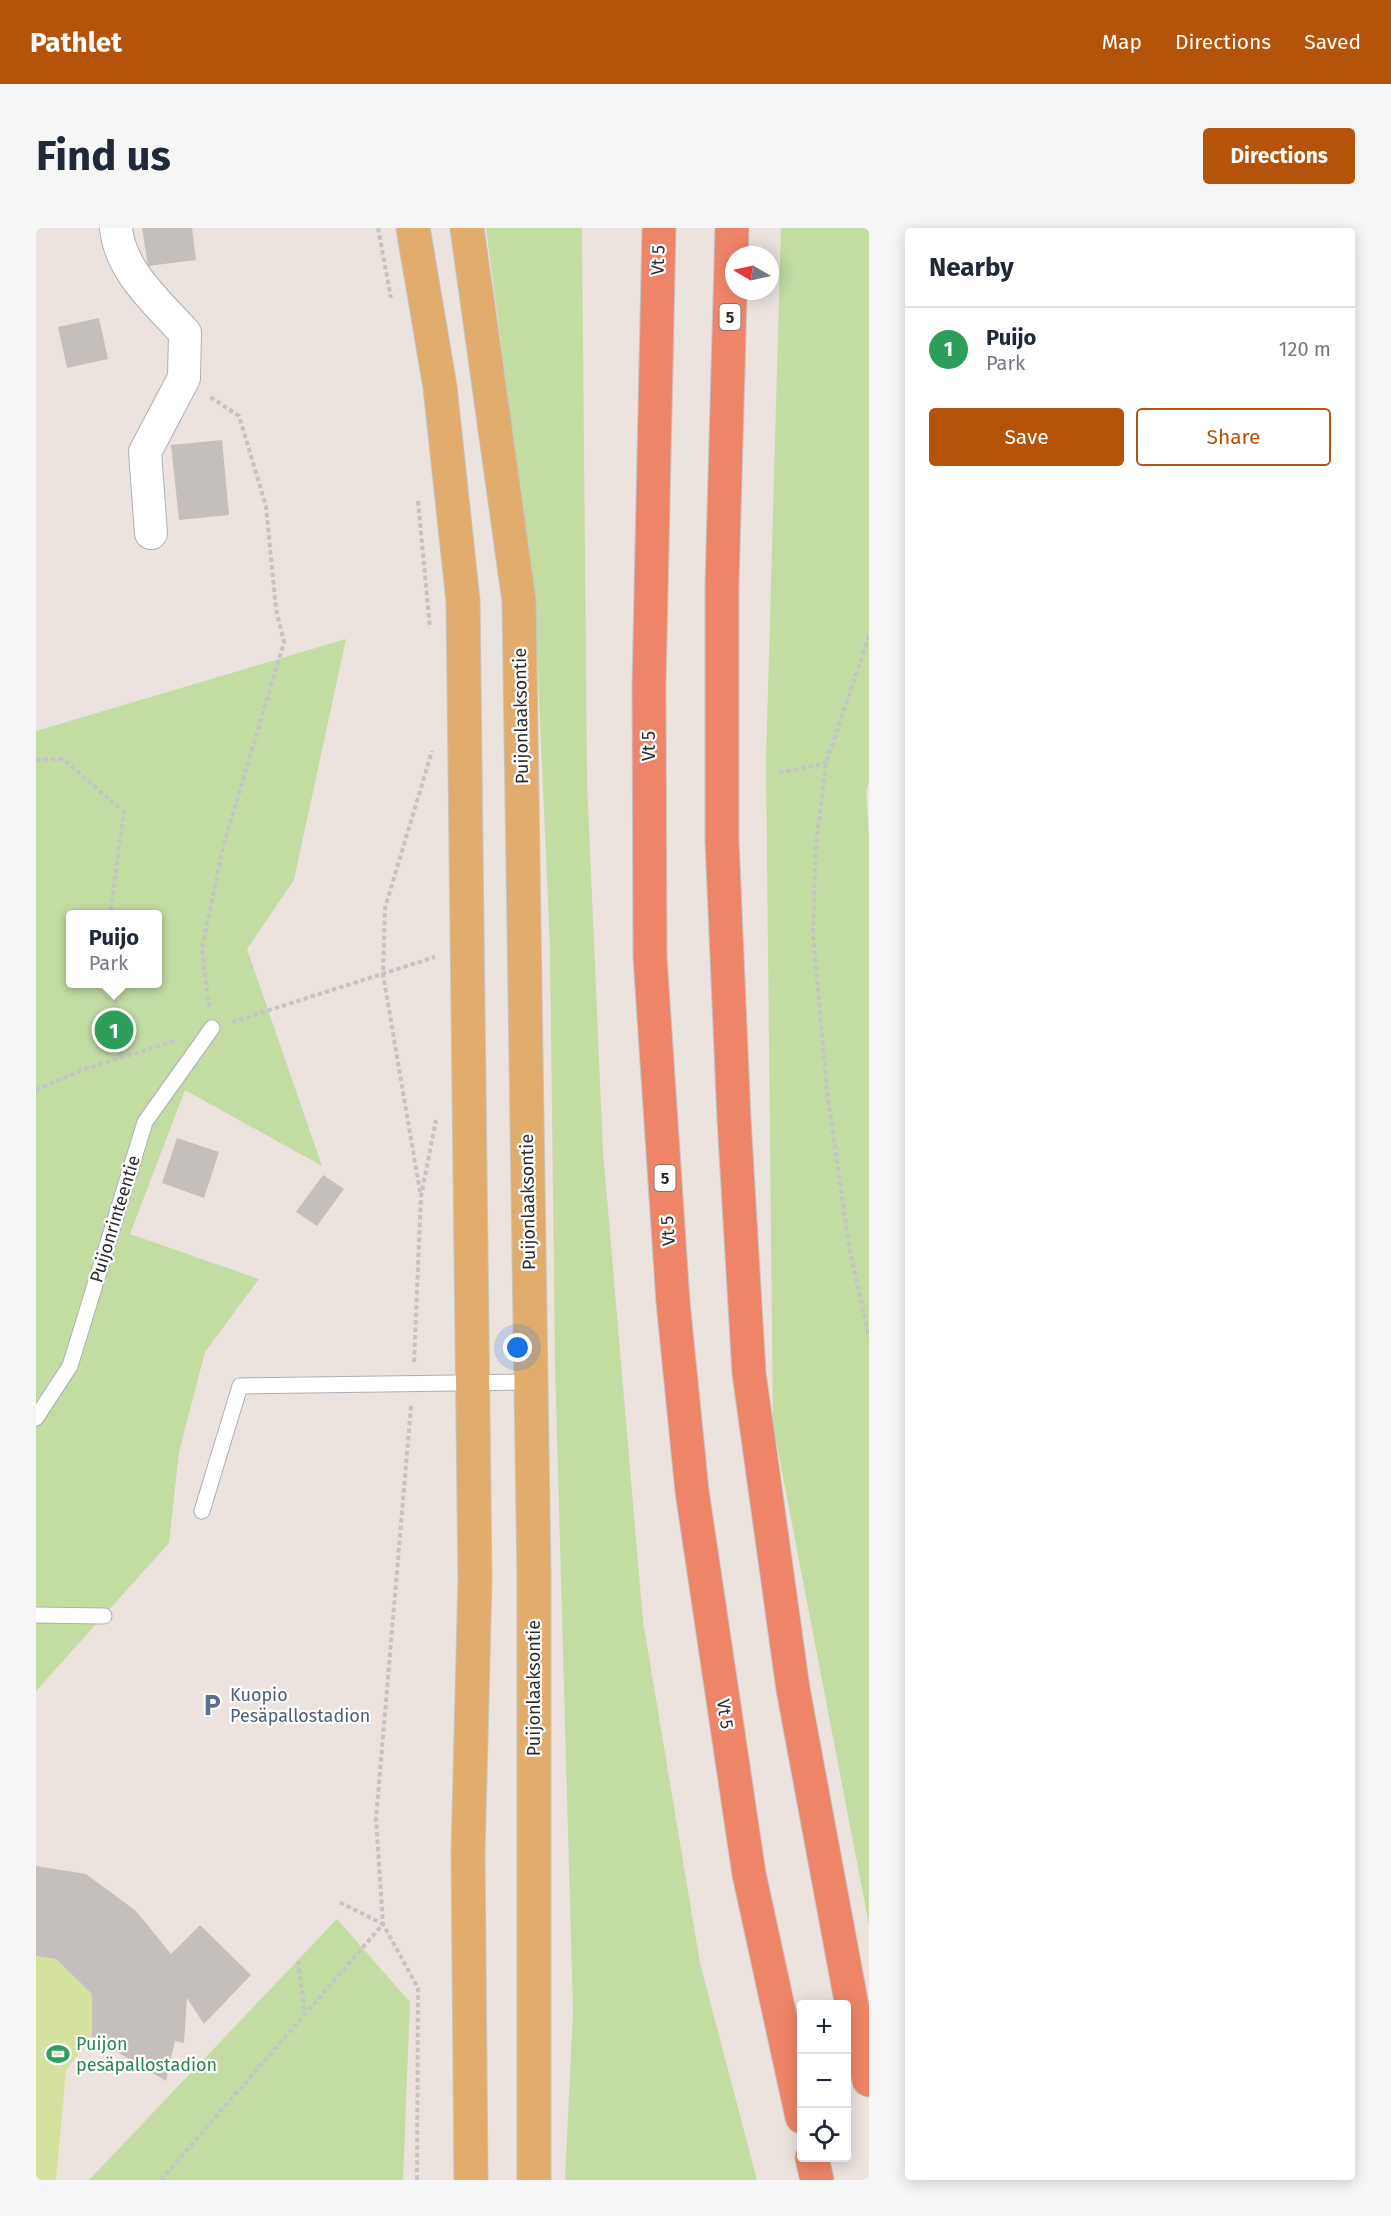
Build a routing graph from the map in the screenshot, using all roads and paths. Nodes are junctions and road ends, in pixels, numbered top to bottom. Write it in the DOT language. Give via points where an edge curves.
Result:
graph roads {
  1 [pos="116,228"];
  2 [pos="378,228"];
  3 [pos="413,228"];
  4 [pos="467,228"];
  5 [pos="659,228"];
  6 [pos="732,228"];
  7 [pos="392,306"];
  8 [pos="184,378"];
  9 [pos="417,490"];
  10 [pos="151,532"];
  11 [pos="430,632"];
  12 [pos="869,636"];
  13 [pos="432,750"];
  14 [pos="36,760"];
  15 [pos="826,763"];
  16 [pos="779,773"];
  17 [pos="111,910"];
  18 [pos="435,957"];
  19 [pos="382,974"];
  20 [pos="113,988"];
  21 [pos="212,1028"];
  22 [pos="121,1058"];
  23 [pos="36,1090"];
  24 [pos="436,1119"];
  25 [pos="421,1196"];
  26 [pos="869,1338"];
  27 [pos="472,1382"];
  28 [pos="531,1382"];
  29 [pos="413,1383"];
  30 [pos="36,1418"];
  31 [pos="202,1511"];
  32 [pos="36,1615"];
  33 [pos="104,1616"];
  34 [pos="339,1902"];
  35 [pos="383,1924"];
  36 [pos="298,1961"];
  37 [pos="305,2014"];
  38 [pos="869,2080"];
  39 [pos="799,2108"];
  40 [pos="813,2162"];
  41 [pos="161,2180"];
  42 [pos="417,2180"];
  43 [pos="471,2180"];
  44 [pos="534,2180"];
  45 [pos="817,2180"];
  1 -- 8 [label="street" via="118,243 132,272 185,333"];
  2 -- 7 [label="path"];
  3 -- 27 [label="main road" via="440,387 463,601"];
  4 -- 28 [label="main road, Puijonlaaksontie" via="519,601"];
  5 -- 39 [label="highway, Vt 5 / 5" via="649,685 650,957 673,1302 692,1491 749,1874"];
  6 -- 38 [label="highway, 5" via="722,584 722,841 749,1373 793,1689"];
  8 -- 10 [label="street" via="145,452"];
  8 -- 21 [label="path" via="239,416 266,506 276,609 284,642 223,847 202,949"];
  9 -- 11 [label="path"];
  12 -- 15 [label="path"];
  13 -- 19 [label="path" via="385,908"];
  14 -- 17 [label="path" via="63,759 124,812"];
  15 -- 16 [label="path"];
  15 -- 26 [label="path" via="816,844 813,933 827,1092 849,1245"];
  18 -- 19 [label="path"];
  19 -- 21 [label="path"];
  19 -- 25 [label="path"];
  20 -- 22 [label="path"];
  21 -- 22 [label="path"];
  21 -- 30 [label="lane, Puijonrinteentie" via="145,1122 70,1366"];
  22 -- 23 [label="path"];
  24 -- 25 [label="path"];
  25 -- 29 [label="path"];
  27 -- 28 [label="lane"];
  27 -- 29 [label="lane"];
  27 -- 43 [label="main road" via="475,1580 468,1853"];
  28 -- 44 [label="main road, Puijonlaaksontie"];
  29 -- 31 [label="lane" via="240,1386"];
  29 -- 35 [label="path" via="376,1819"];
  32 -- 33 [label="lane"];
  34 -- 35 [label="path"];
  35 -- 37 [label="path"];
  35 -- 42 [label="path" via="418,1988"];
  36 -- 37 [label="path"];
  37 -- 41 [label="path"];
  40 -- 45 [label="highway"];
}
